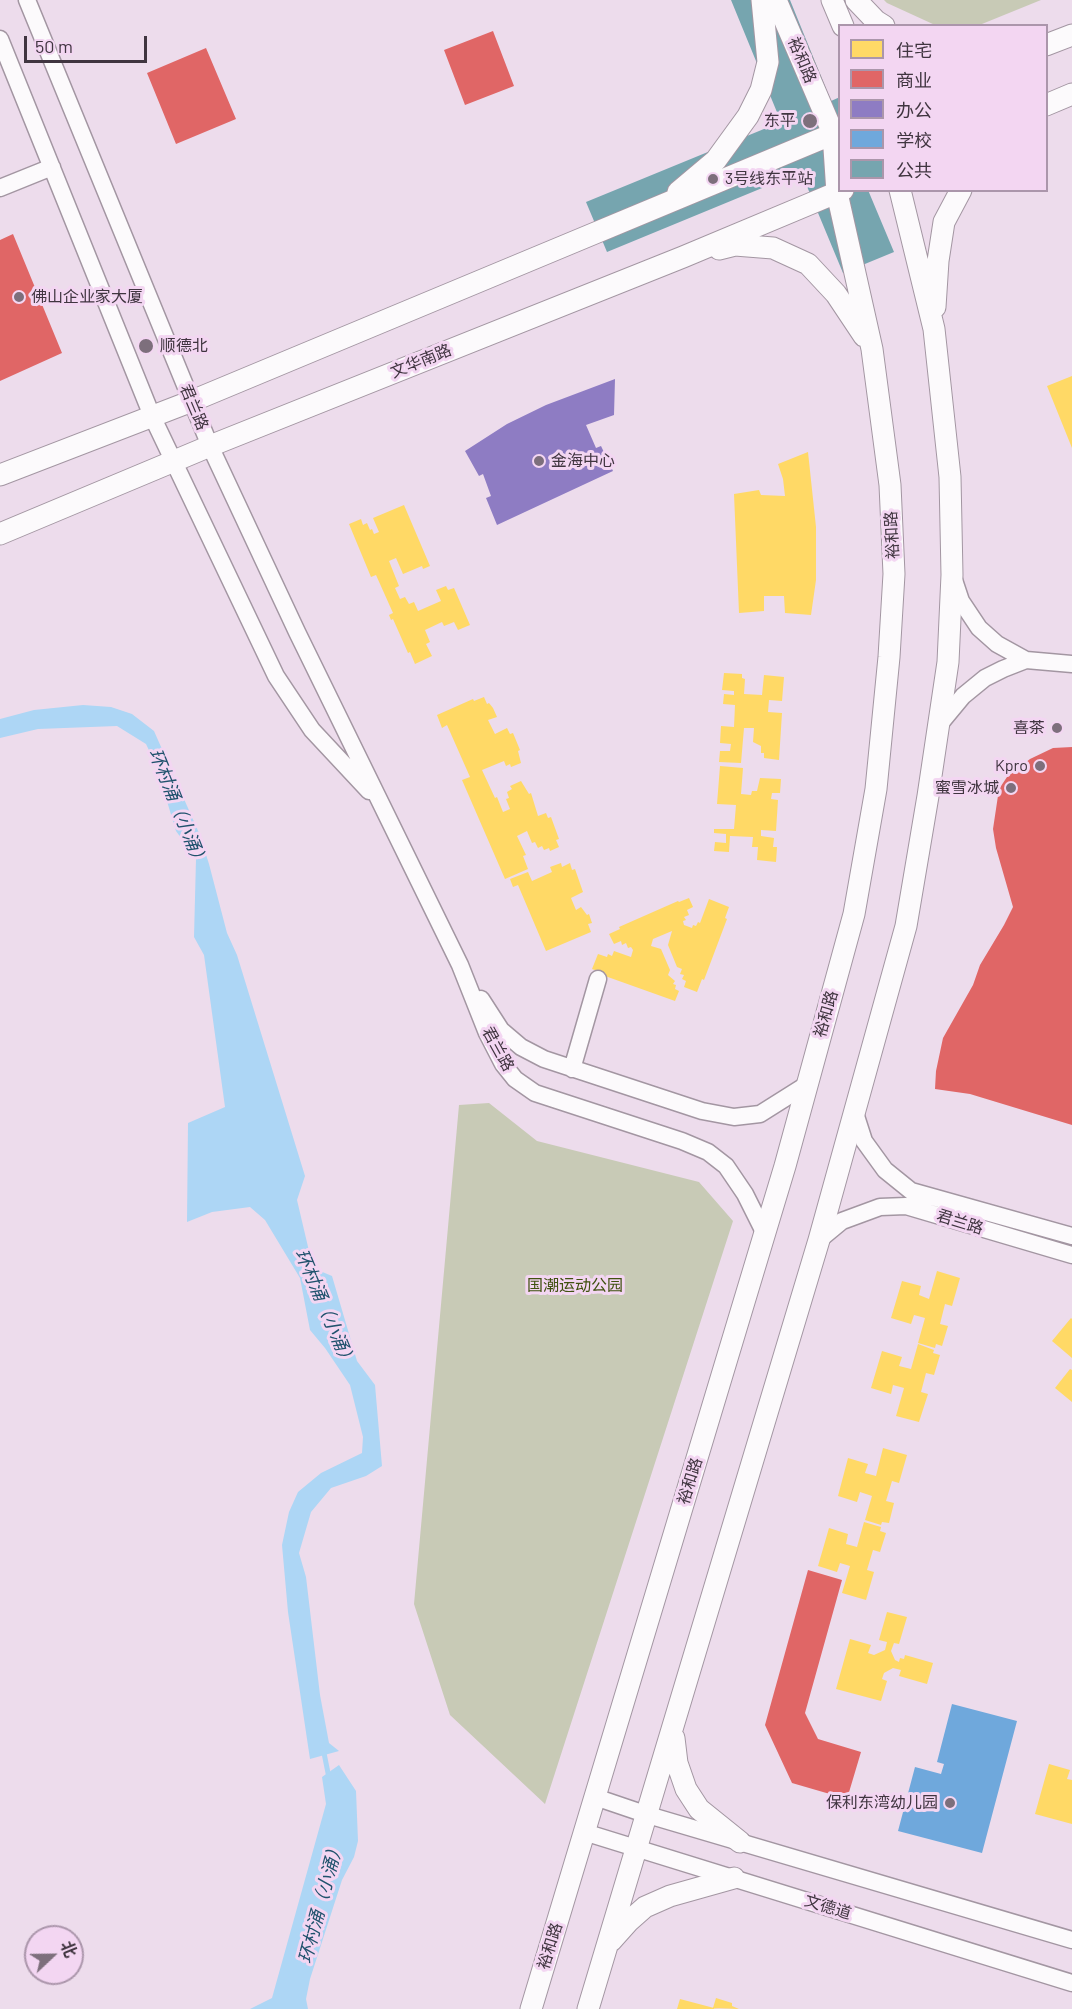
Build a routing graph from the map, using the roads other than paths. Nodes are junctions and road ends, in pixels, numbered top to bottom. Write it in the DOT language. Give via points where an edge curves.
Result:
graph roads {
  1 [pos="27,0"];
  2 [pos="762,0"];
  3 [pos="776,0"];
  4 [pos="832,0"];
  5 [pos="856,0"];
  6 [pos="842,24"];
  7 [pos="881,24"];
  8 [pos="1072,34"];
  9 [pos="0,39"];
  10 [pos="1048,45"];
  11 [pos="1072,94"];
  12 [pos="1048,105"];
  13 [pos="836,132"];
  14 [pos="838,162"];
  15 [pos="51,167"];
  16 [pos="0,188"];
  17 [pos="840,192"];
  18 [pos="900,192"];
  19 [pos="960,192"];
  20 [pos="662,205"];
  21 [pos="683,257"];
  22 [pos="934,329"];
  23 [pos="872,349"];
  24 [pos="192,401"];
  25 [pos="152,416"];
  26 [pos="210,446"];
  27 [pos="173,461"];
  28 [pos="0,475"];
  29 [pos="0,534"];
  30 [pos="952,575"];
  31 [pos="1026,660"];
  32 [pos="1072,664"];
  33 [pos="939,725"];
  34 [pos="382,805"];
  35 [pos="460,965"];
  36 [pos="598,979"];
  37 [pos="572,1070"];
  38 [pos="806,1084"];
  39 [pos="855,1113"];
  40 [pos="764,1232"];
  41 [pos="1072,1236"];
  42 [pos="819,1240"];
  43 [pos="1072,1255"];
  44 [pos="673,1730"];
  45 [pos="595,1797"];
  46 [pos="648,1815"];
  47 [pos="584,1832"];
  48 [pos="740,1842"];
  49 [pos="637,1849"];
  50 [pos="734,1878"];
  51 [pos="1072,1940"];
  52 [pos="607,1946"];
  53 [pos="1072,1983"];
  54 [pos="531,2009"];
  55 [pos="588,2009"];
  1 -- 24 [label="street, 君兰路"];
  2 -- 20 [label="main road" via="768,62 761,90 748,116 716,160"];
  3 -- 13 [label="main road, 裕和路"];
  4 -- 6 [label="main road"];
  5 -- 7 [label="main road"];
  8 -- 10 [label="main road"];
  9 -- 15 [label="street, 君兰路"];
  11 -- 12 [label="main road"];
  13 -- 14 [label="main road, 裕和路"];
  13 -- 20 [label="main road"];
  15 -- 16 [label="street"];
  15 -- 25 [label="street, 君兰路"];
  17 -- 21 [label="main road, 文华南路"];
  17 -- 23 [label="main road, 裕和路"];
  18 -- 22 [label="main road"];
  19 -- 22 [label="main road" via="944,222"];
  20 -- 24 [label="main road"];
  21 -- 23 [label="main road" via="735,246 764,247 808,264 836,294"];
  21 -- 26 [label="main road, 文华南路"];
  22 -- 30 [label="main road" via="950,477"];
  23 -- 38 [label="main road, 裕和路" via="890,485 894,574 889,657 876,789 854,914"];
  24 -- 25 [label="main road"];
  24 -- 26 [label="street, 君兰路"];
  25 -- 27 [label="street, 君兰路"];
  25 -- 28 [label="main road"];
  26 -- 27 [label="main road, 文华南路"];
  26 -- 34 [label="street, 君兰路"];
  27 -- 29 [label="main road, 文华南路"];
  27 -- 34 [label="street, 君兰路" via="276,676 312,730"];
  30 -- 31 [label="street" via="961,601 979,628"];
  30 -- 33 [label="main road" via="948,662"];
  31 -- 32 [label="street"];
  31 -- 33 [label="street" via="985,678 963,696"];
  33 -- 39 [label="main road" via="906,926"];
  34 -- 35 [label="street, 君兰路"];
  35 -- 37 [label="street" via="501,1030 521,1047"];
  35 -- 40 [label="street, 君兰路" via="487,1033 515,1079 535,1093 708,1152 726,1166"];
  36 -- 37 [label="street"];
  37 -- 38 [label="street" via="702,1111 734,1116 760,1114"];
  38 -- 40 [label="main road, 裕和路"];
  39 -- 41 [label="street, 君兰路" via="864,1141 885,1170 911,1191"];
  39 -- 42 [label="main road"];
  40 -- 45 [label="main road, 裕和路"];
  42 -- 43 [label="street, 君兰路" via="842,1221 880,1207 906,1206"];
  42 -- 44 [label="main road"];
  44 -- 46 [label="main road"];
  44 -- 48 [label="main road" via="677,1763 686,1789 699,1809"];
  45 -- 46 [label="street"];
  45 -- 47 [label="main road, 裕和路"];
  46 -- 48 [label="street"];
  46 -- 49 [label="main road"];
  47 -- 49 [label="street, 文德道"];
  47 -- 54 [label="main road, 裕和路"];
  48 -- 51 [label="street"];
  49 -- 50 [label="street, 文德道"];
  49 -- 52 [label="main road"];
  50 -- 52 [label="main road" via="645,1907"];
  50 -- 53 [label="street, 文德道"];
  52 -- 55 [label="main road"];
}
